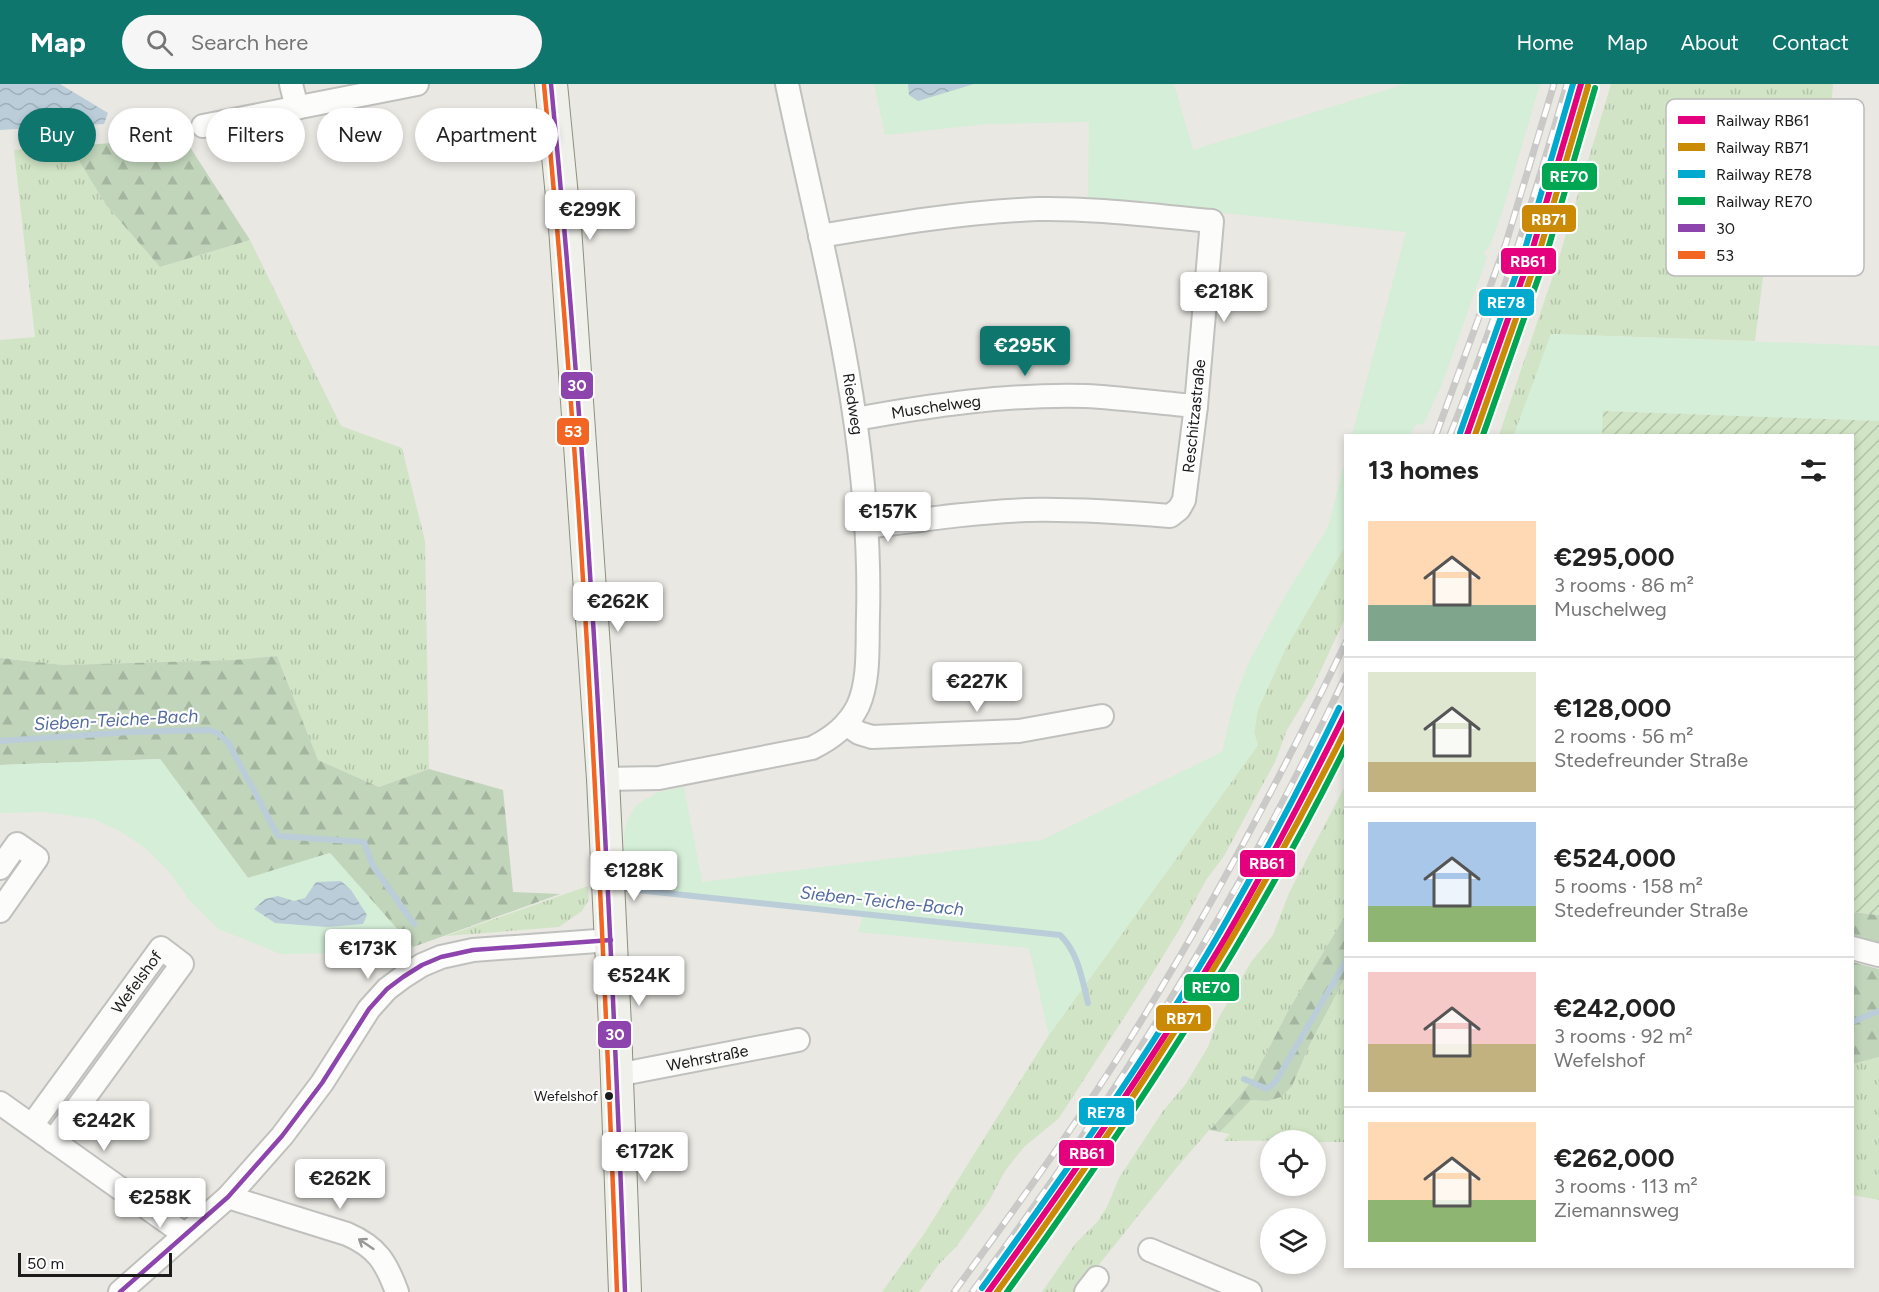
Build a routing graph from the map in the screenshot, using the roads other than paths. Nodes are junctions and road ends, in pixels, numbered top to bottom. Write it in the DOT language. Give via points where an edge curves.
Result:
graph roads {
  1 [pos="291,84"];
  2 [pos="417,84"];
  3 [pos="551,84"];
  4 [pos="787,84"];
  5 [pos="297,108"];
  6 [pos="206,125"];
  7 [pos="203,126"];
  8 [pos="820,236"];
  9 [pos="1196,406"];
  10 [pos="856,419"];
  11 [pos="867,527"];
  12 [pos="1102,716"];
  13 [pos="846,724"];
  14 [pos="603,779"];
  15 [pos="0,868"];
  16 [pos="0,910"];
  17 [pos="611,940"];
  18 [pos="1854,949"];
  19 [pos="1879,955"];
  20 [pos="798,1040"];
  21 [pos="617,1076"];
  22 [pos="0,1103"];
  23 [pos="32,1125"];
  24 [pos="53,1141"];
  25 [pos="228,1197"];
  26 [pos="184,1234"];
  27 [pos="1150,1250"];
  28 [pos="120,1292"];
  29 [pos="397,1292"];
  30 [pos="625,1292"];
  31 [pos="1250,1292"];
  1 -- 5 [label="street"];
  2 -- 5 [label="street"];
  3 -- 14 [label="street"];
  4 -- 8 [label="street, Riedweg"];
  6 -- 7 [label="street"];
  8 -- 9 [label="street, Reschitzastraße" via="945,216 1040,209 1212,221"];
  8 -- 10 [label="street, Riedweg"];
  9 -- 10 [label="street, Muschelweg" via="1086,396 1031,397 933,406"];
  9 -- 11 [label="street, Reschitzastraße" via="1184,500 1170,516 1027,510"];
  10 -- 11 [label="street, Riedweg"];
  11 -- 13 [label="street, Riedweg" via="866,674 858,705"];
  12 -- 13 [label="street" via="1019,731 872,737"];
  13 -- 14 [label="street, Riedweg" via="831,739 804,750 659,778"];
  14 -- 17 [label="street"];
  15 -- 16 [label="street" via="17,844 37,858"];
  17 -- 21 [label="street"];
  17 -- 25 [label="street" via="473,950 422,964 387,988 369,1009 315,1092"];
  18 -- 19 [label="street"];
  20 -- 21 [label="street, Wehrstraße"];
  21 -- 30 [label="street"];
  22 -- 23 [label="street"];
  23 -- 24 [label="street"];
  23 -- 24 [label="street, Wefelshof" via="161,948 182,964"];
  24 -- 26 [label="street"];
  25 -- 26 [label="street"];
  29 -- 25 [label="street, one-way" via="388,1269 376,1251 363,1241"];
  26 -- 28 [label="street"];
  27 -- 31 [label="street"];
}
